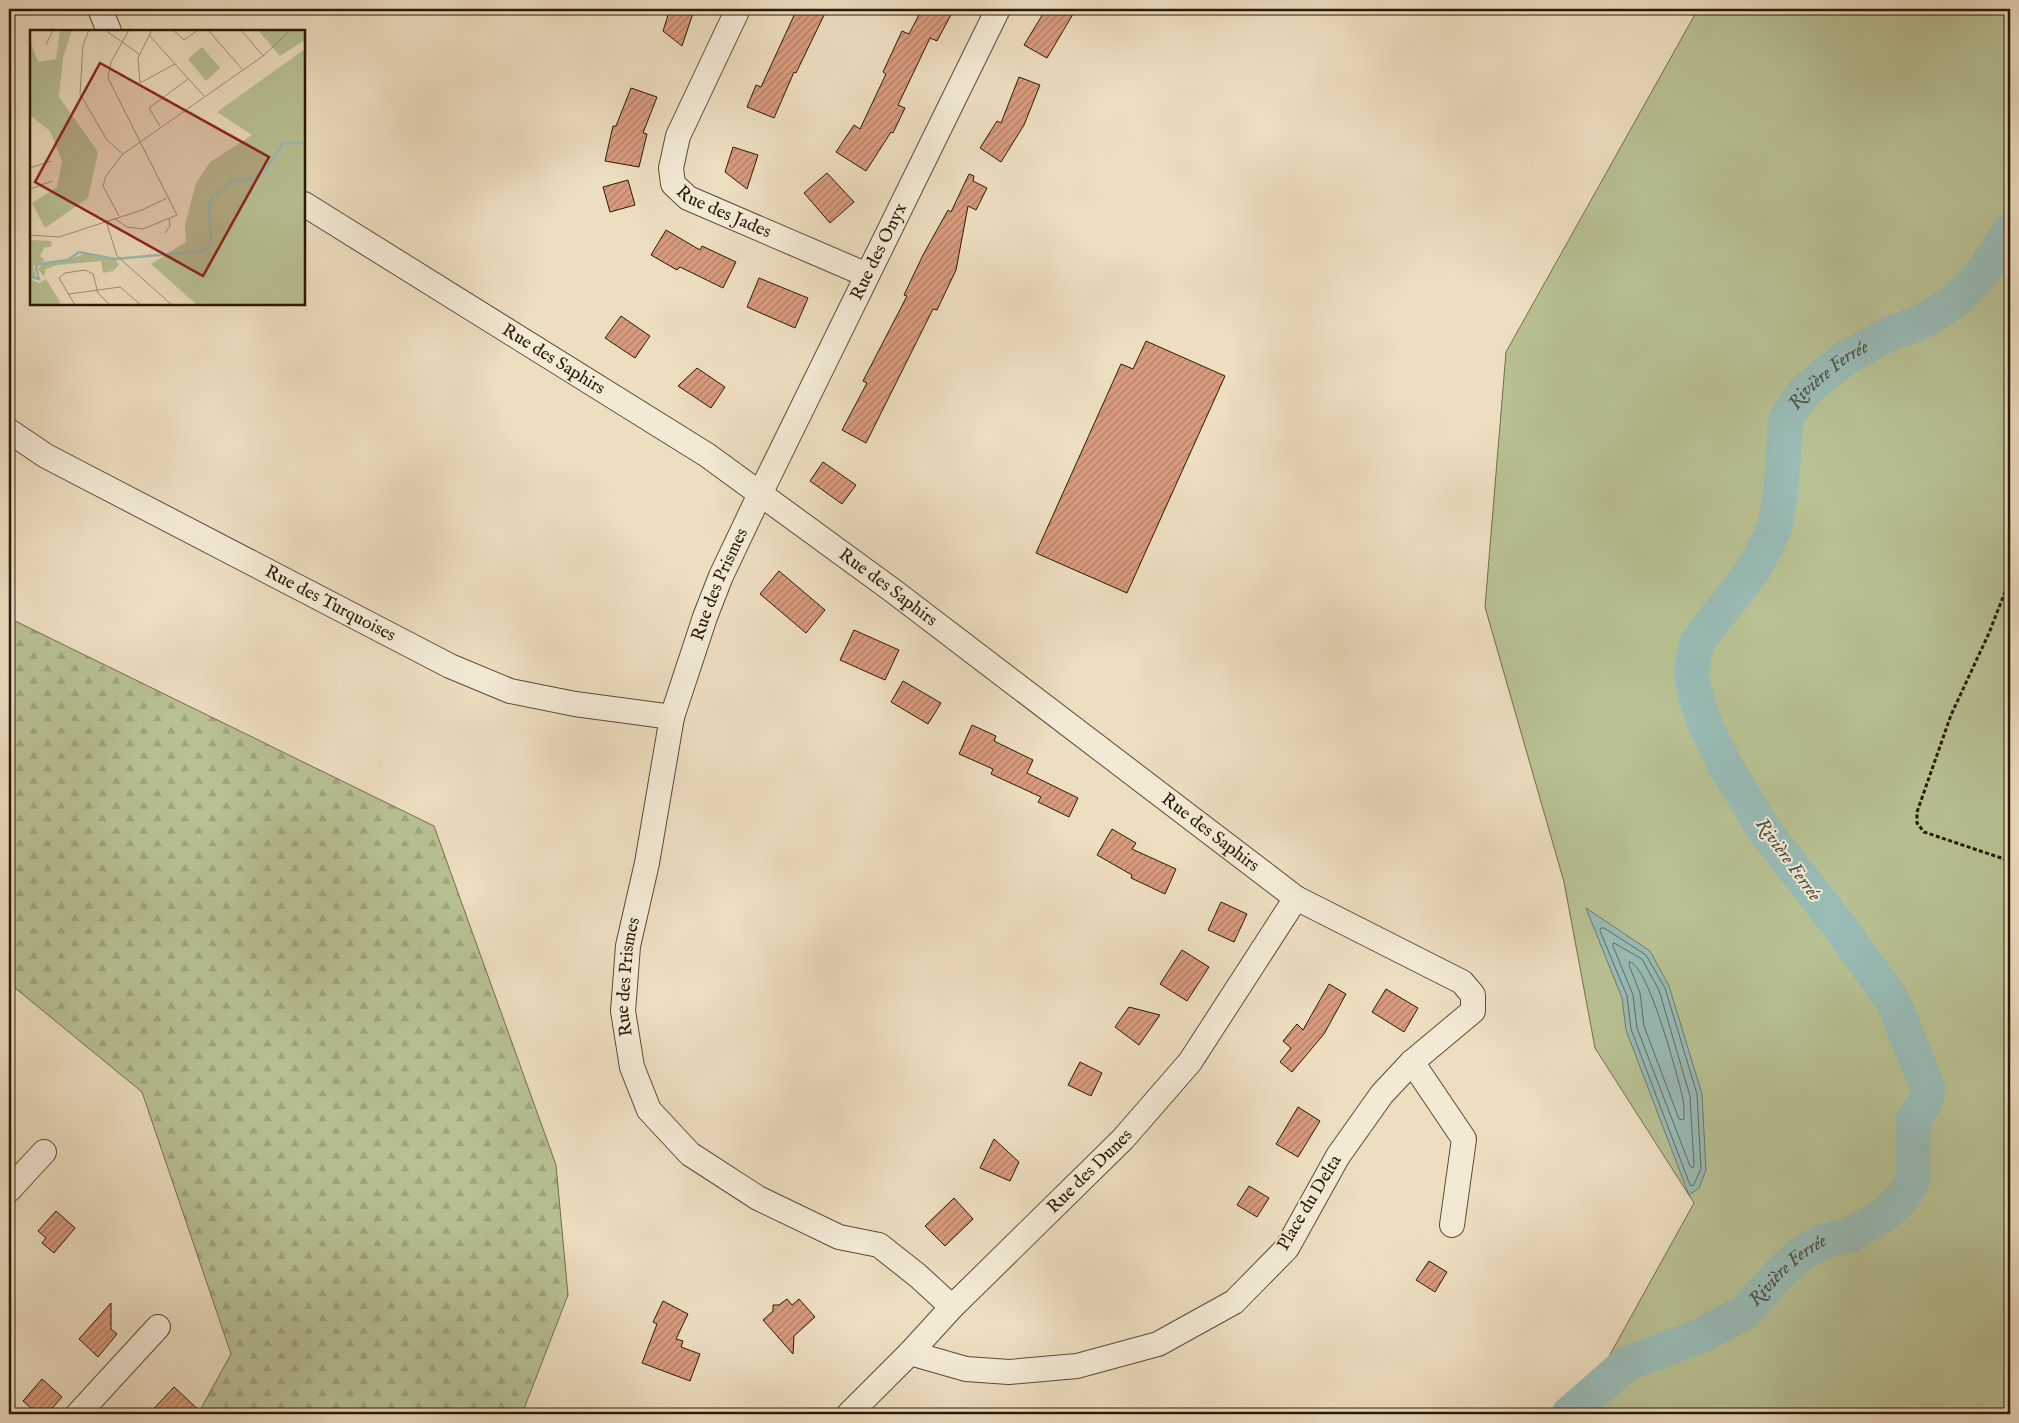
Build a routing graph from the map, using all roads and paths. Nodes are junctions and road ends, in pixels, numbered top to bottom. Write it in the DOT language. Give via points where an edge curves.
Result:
graph roads {
  1 [pos="100,9"];
  2 [pos="738,9"];
  3 [pos="998,9"];
  4 [pos="109,30"];
  5 [pos="305,205"];
  6 [pos="867,275"];
  7 [pos="9,431"];
  8 [pos="760,494"];
  9 [pos="2010,579"];
  10 [pos="672,717"];
  11 [pos="2010,862"];
  12 [pos="1296,898"];
  13 [pos="1462,982"];
  14 [pos="1412,1062"];
  15 [pos="44,1152"];
  16 [pos="9,1190"];
  17 [pos="1452,1225"];
  18 [pos="952,1307"];
  19 [pos="158,1327"];
  20 [pos="910,1353"];
  21 [pos="78,1414"];
  22 [pos="849,1414"];
  1 -- 4 [label="street"];
  2 -- 6 [label="street, Rue des Jades" via="678,136 670,168 673,184 688,198"];
  3 -- 6 [label="street, Rue des Onyx"];
  5 -- 8 [label="street, Rue des Saphirs" via="707,455"];
  6 -- 8 [label="street, Rue des Onyx"];
  7 -- 10 [label="street, Rue des Turquoises" via="46,456 450,666 510,691 574,704"];
  8 -- 10 [label="street, Rue des Prismes" via="718,584"];
  8 -- 12 [label="street, Rue des Saphirs" via="892,590"];
  9 -- 11 [label="path" via="1951,715 1917,812 1918,823 1924,832"];
  10 -- 18 [label="street, Rue des Prismes" via="648,863 628,946 623,1011 632,1067 649,1110 697,1159 758,1198 839,1237 879,1245"];
  12 -- 13 [label="street, Rue des Saphirs"];
  12 -- 18 [label="street, Rue des Dunes" via="1190,1062 1123,1139"];
  13 -- 14 [label="street, Place du Delta" via="1473,995 1473,1011"];
  14 -- 17 [label="street" via="1464,1139"];
  14 -- 20 [label="street, Place du Delta" via="1382,1094 1338,1156 1287,1248 1234,1302 1158,1344 1077,1366 1009,1372 975,1370"];
  15 -- 16 [label="street"];
  18 -- 20 [label="street, Rue des Dunes"];
  19 -- 21 [label="street"];
  20 -- 22 [label="street, Rue des Dunes"];
}
